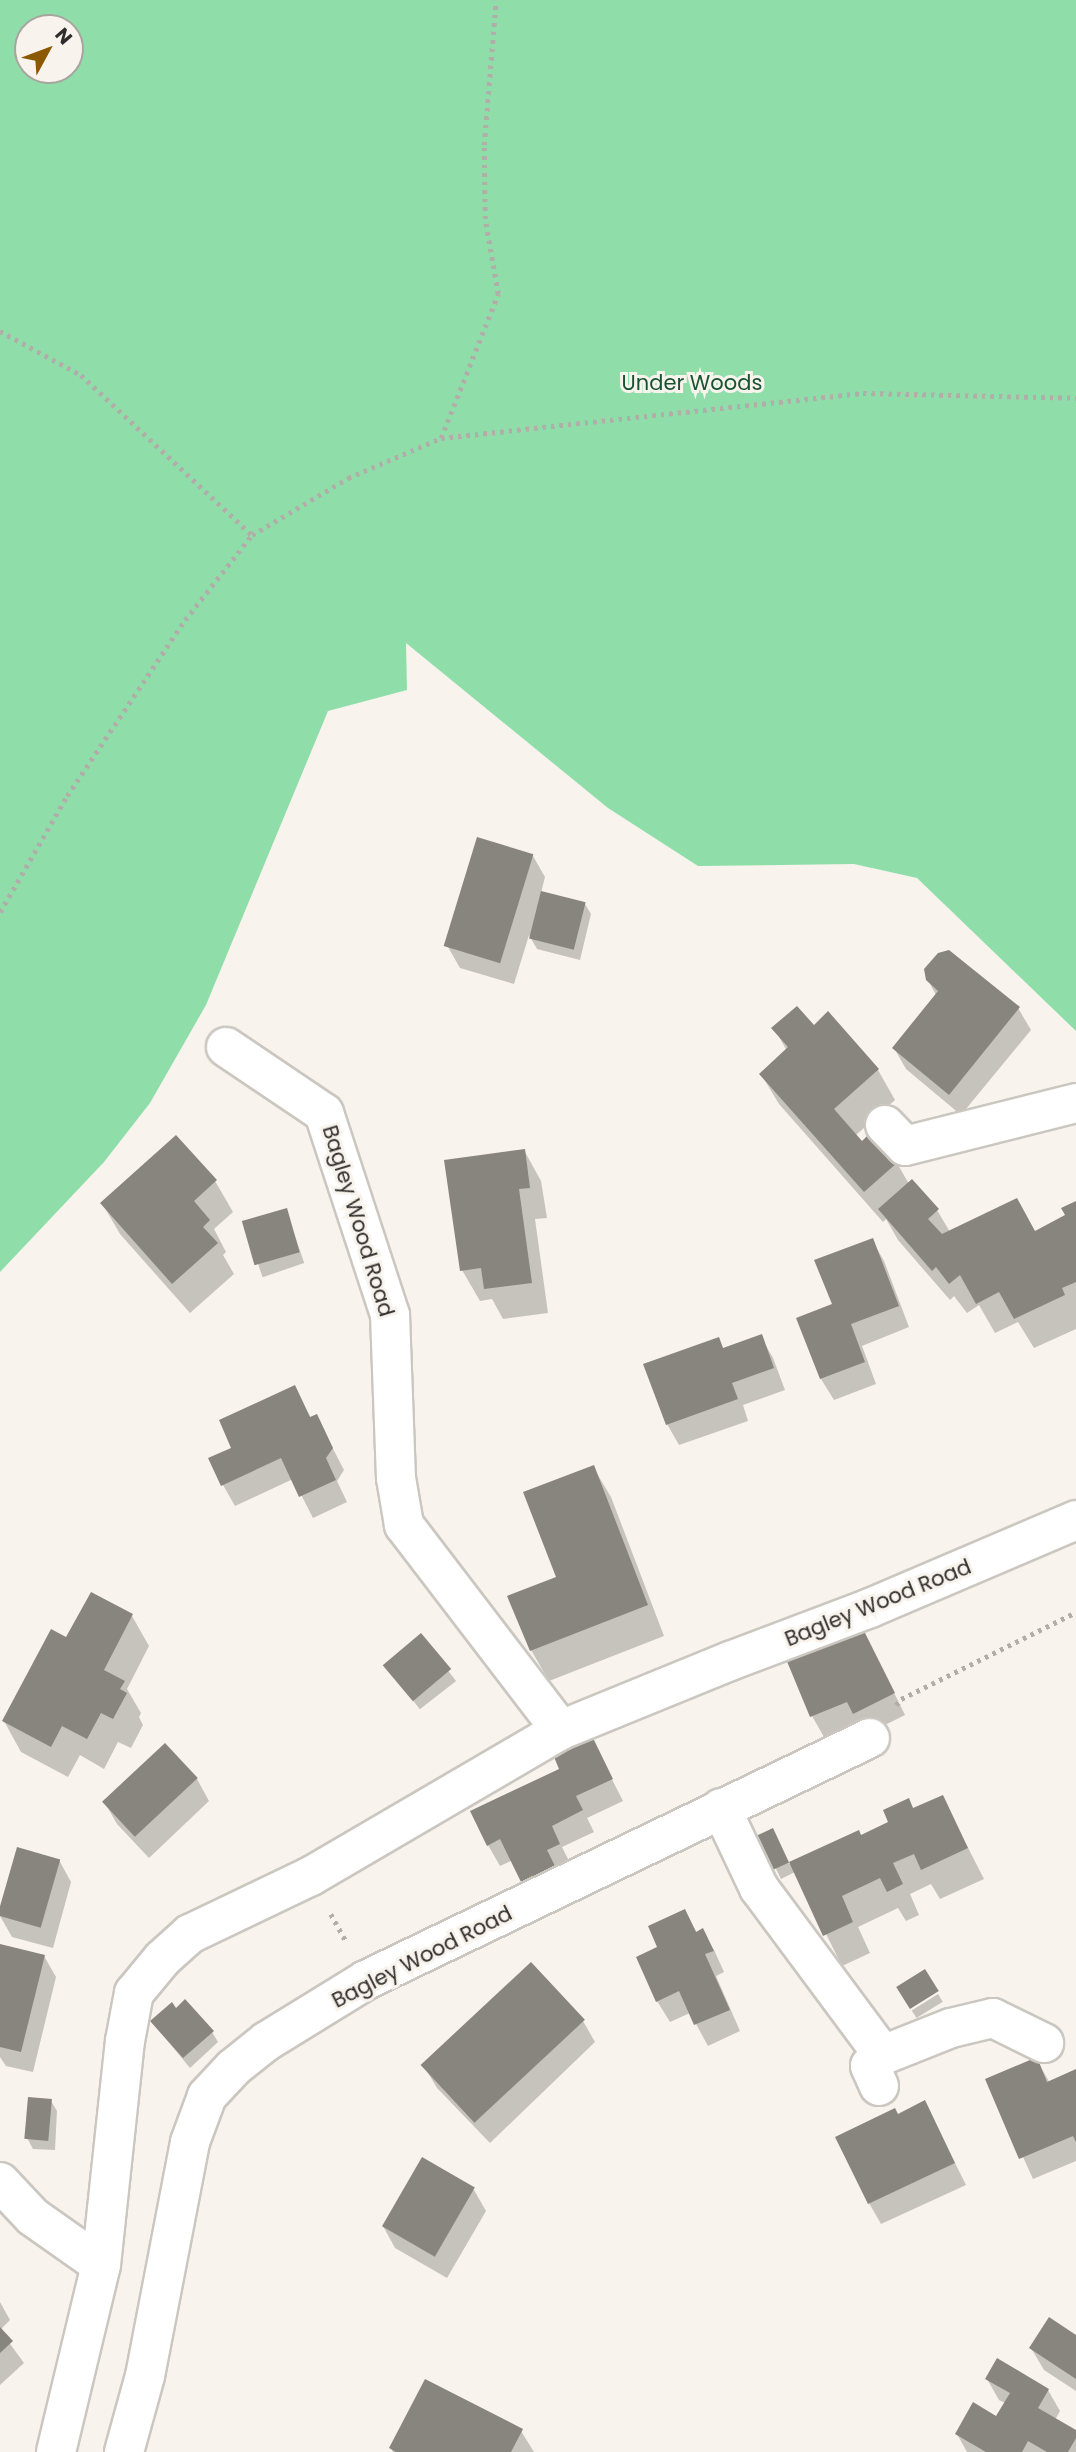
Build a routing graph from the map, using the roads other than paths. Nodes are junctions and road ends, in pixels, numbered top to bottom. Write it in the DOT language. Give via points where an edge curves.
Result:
graph roads {
  1 [pos="226,1047"];
  2 [pos="1076,1103"];
  3 [pos="885,1125"];
  4 [pos="1076,1520"];
  5 [pos="561,1730"];
  6 [pos="870,1738"];
  7 [pos="721,1808"];
  8 [pos="1044,2043"];
  9 [pos="0,2182"];
  10 [pos="101,2265"];
  11 [pos="56,2452"];
  12 [pos="124,2452"];
  1 -- 5 [label="street, Bagley Wood Road" via="324,1113 390,1315 396,1478 404,1525"];
  2 -- 3 [label="street" via="905,1146"];
  4 -- 5 [label="street, Bagley Wood Road" via="870,1608"];
  5 -- 10 [label="street, Bagley Wood Road" via="311,1876 190,1934 162,1959 134,1993"];
  6 -- 7 [label="street, Bagley Wood Road"];
  7 -- 8 [label="street" via="759,1888 881,2070 951,2028 993,2018"];
  7 -- 12 [label="street, Bagley Wood Road" via="366,1980 267,2041 207,2096 190,2142 145,2376"];
  9 -- 10 [label="street" via="33,2217"];
  10 -- 11 [label="street, Bagley Wood Road"];
}
